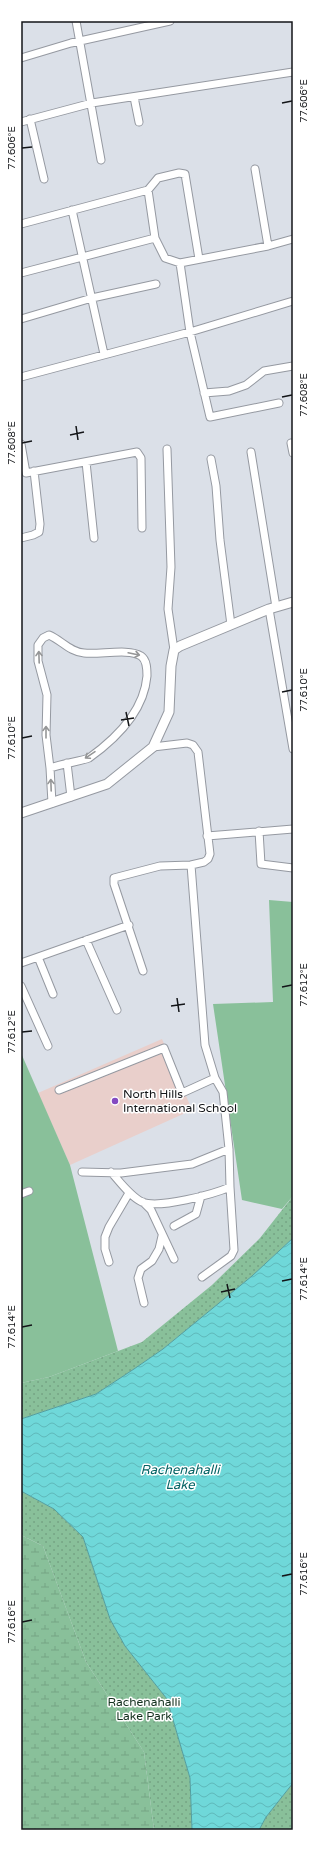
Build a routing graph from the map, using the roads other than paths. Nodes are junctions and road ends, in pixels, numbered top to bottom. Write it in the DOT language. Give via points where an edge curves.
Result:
graph roads {
  1 [pos="76,21"];
  2 [pos="170,21"];
  3 [pos="79,42"];
  4 [pos="21,58"];
  5 [pos="293,72"];
  6 [pos="134,97"];
  7 [pos="92,103"];
  8 [pos="30,120"];
  9 [pos="21,122"];
  10 [pos="139,122"];
  11 [pos="101,160"];
  12 [pos="255,169"];
  13 [pos="44,178"];
  14 [pos="148,190"];
  15 [pos="72,210"];
  16 [pos="21,224"];
  17 [pos="155,238"];
  18 [pos="293,239"];
  19 [pos="268,246"];
  20 [pos="84,256"];
  21 [pos="199,259"];
  22 [pos="180,263"];
  23 [pos="21,273"];
  24 [pos="156,284"];
  25 [pos="92,298"];
  26 [pos="293,302"];
  27 [pos="21,319"];
  28 [pos="190,332"];
  29 [pos="104,354"];
  30 [pos="293,366"];
  31 [pos="21,377"];
  32 [pos="204,393"];
  33 [pos="279,403"];
  34 [pos="291,443"];
  35 [pos="21,444"];
  36 [pos="167,449"];
  37 [pos="251,452"];
  38 [pos="293,453"];
  39 [pos="211,459"];
  40 [pos="86,462"];
  41 [pos="34,472"];
  42 [pos="23,473"];
  43 [pos="142,528"];
  44 [pos="21,538"];
  45 [pos="94,538"];
  46 [pos="293,602"];
  47 [pos="272,608"];
  48 [pos="231,625"];
  49 [pos="174,650"];
  50 [pos="292,733"];
  51 [pos="153,747"];
  52 [pos="293,749"];
  53 [pos="67,762"];
  54 [pos="50,768"];
  55 [pos="71,797"];
  56 [pos="52,803"];
  57 [pos="21,814"];
  58 [pos="293,829"];
  59 [pos="260,831"];
  60 [pos="207,836"];
  61 [pos="191,865"];
  62 [pos="293,868"];
  63 [pos="129,925"];
  64 [pos="86,940"];
  65 [pos="38,957"];
  66 [pos="21,963"];
  67 [pos="144,971"];
  68 [pos="21,986"];
  69 [pos="53,994"];
  70 [pos="117,1010"];
  71 [pos="48,1046"];
  72 [pos="215,1078"];
  73 [pos="59,1090"];
  74 [pos="229,1149"];
  75 [pos="82,1172"];
  76 [pos="111,1172"];
  77 [pos="230,1187"];
  78 [pos="29,1191"];
  79 [pos="129,1193"];
  80 [pos="21,1194"];
  81 [pos="201,1196"];
  82 [pos="143,1202"];
  83 [pos="174,1226"];
  84 [pos="162,1236"];
  85 [pos="174,1259"];
  86 [pos="109,1262"];
  87 [pos="202,1277"];
  88 [pos="144,1303"];
  1 -- 3 [label="street"];
  2 -- 3 [label="street"];
  3 -- 4 [label="street"];
  3 -- 7 [label="street"];
  5 -- 6 [label="street"];
  6 -- 7 [label="street"];
  6 -- 10 [label="street"];
  7 -- 8 [label="street"];
  7 -- 11 [label="street"];
  8 -- 9 [label="street"];
  8 -- 13 [label="street"];
  12 -- 19 [label="street"];
  14 -- 15 [label="street"];
  14 -- 17 [label="street"];
  14 -- 21 [label="street" via="158,178 185,174"];
  15 -- 16 [label="street"];
  15 -- 20 [label="street"];
  17 -- 20 [label="street"];
  17 -- 22 [label="street" via="165,258"];
  18 -- 19 [label="street"];
  19 -- 21 [label="street"];
  20 -- 23 [label="street"];
  20 -- 25 [label="street"];
  21 -- 22 [label="street"];
  22 -- 28 [label="street"];
  24 -- 25 [label="street"];
  25 -- 27 [label="street"];
  25 -- 29 [label="street"];
  26 -- 28 [label="street"];
  28 -- 29 [label="street"];
  28 -- 32 [label="street"];
  29 -- 31 [label="street"];
  30 -- 32 [label="street" via="264,371 246,385 229,391"];
  32 -- 33 [label="street" via="210,417"];
  34 -- 38 [label="street"];
  35 -- 42 [label="street"];
  36 -- 49 [label="street" via="172,567 168,609"];
  37 -- 47 [label="street"];
  39 -- 48 [label="street"];
  40 -- 41 [label="street"];
  40 -- 43 [label="street" via="137,452"];
  40 -- 45 [label="street"];
  41 -- 42 [label="street"];
  41 -- 44 [label="street" via="39,532"];
  46 -- 47 [label="street"];
  47 -- 48 [label="street"];
  47 -- 50 [label="street"];
  48 -- 49 [label="street"];
  49 -- 51 [label="street" via="169,712"];
  50 -- 52 [label="street"];
  51 -- 55 [label="street" via="107,784"];
  51 -- 60 [label="street" via="187,743 193,745 198,752"];
  53 -- 54 [label="street"];
  54 -- 53 [label="street, one-way" via="46,735 47,695 38,660 38,645 43,638 54,637 78,653 114,652 141,656 145,659 147,668 140,705 122,729 87,759"];
  53 -- 55 [label="street"];
  56 -- 54 [label="street, one-way"];
  55 -- 56 [label="street"];
  56 -- 57 [label="street"];
  58 -- 59 [label="street"];
  59 -- 60 [label="street"];
  59 -- 62 [label="street" via="261,864"];
  60 -- 61 [label="street" via="210,854 208,859"];
  61 -- 63 [label="street" via="160,866 114,878"];
  61 -- 72 [label="street" via="205,1045"];
  63 -- 64 [label="street"];
  63 -- 67 [label="street"];
  64 -- 65 [label="street"];
  64 -- 70 [label="street"];
  65 -- 66 [label="street"];
  65 -- 69 [label="street"];
  68 -- 71 [label="street"];
  72 -- 73 [label="street" via="182,1092 164,1048"];
  72 -- 74 [label="street" via="223,1092"];
  74 -- 76 [label="street" via="192,1164"];
  74 -- 77 [label="street"];
  75 -- 76 [label="street"];
  76 -- 79 [label="street"];
  77 -- 81 [label="street"];
  77 -- 87 [label="street" via="234,1250 231,1256"];
  78 -- 80 [label="street"];
  79 -- 82 [label="street"];
  79 -- 86 [label="street" via="105,1237"];
  81 -- 82 [label="street" via="159,1203"];
  81 -- 83 [label="street" via="196,1214"];
  82 -- 84 [label="street" via="150,1210"];
  84 -- 85 [label="street"];
  84 -- 88 [label="street" via="152,1261 141,1269 138,1278"];
}
